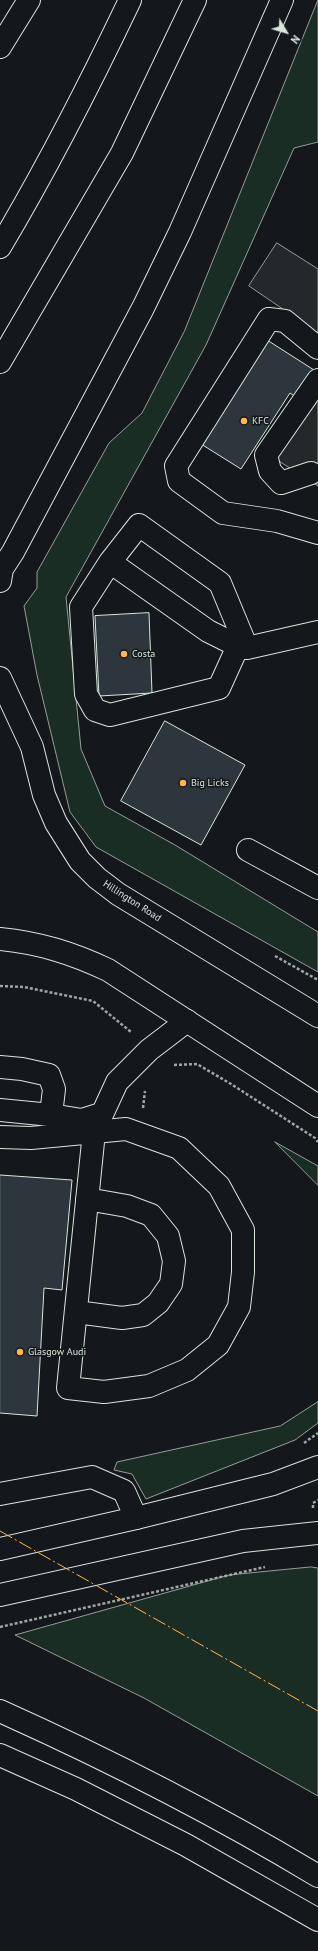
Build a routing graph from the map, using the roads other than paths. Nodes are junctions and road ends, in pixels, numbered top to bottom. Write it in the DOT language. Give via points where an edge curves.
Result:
graph roads {
  1 [pos="29,0"];
  2 [pos="130,0"];
  3 [pos="195,0"];
  4 [pos="282,0"];
  5 [pos="0,47"];
  6 [pos="0,246"];
  7 [pos="318,348"];
  8 [pos="0,362"];
  9 [pos="318,380"];
  10 [pos="311,473"];
  11 [pos="318,532"];
  12 [pos="110,562"];
  13 [pos="0,581"];
  14 [pos="318,632"];
  15 [pos="242,647"];
  16 [pos="0,678"];
  17 [pos="248,850"];
  18 [pos="318,888"];
  19 [pos="0,939"];
  20 [pos="318,1016"];
  21 [pos="187,1021"];
  22 [pos="0,1067"];
  23 [pos="318,1106"];
  24 [pos="0,1110"];
  25 [pos="51,1115"];
  26 [pos="98,1122"];
  27 [pos="0,1137"];
  28 [pos="88,1199"];
  29 [pos="76,1312"];
  30 [pos="318,1467"];
  31 [pos="0,1494"];
  32 [pos="136,1518"];
  33 [pos="318,1533"];
  34 [pos="0,1549"];
  35 [pos="0,1595"];
  36 [pos="0,1711"];
  37 [pos="0,1755"];
  38 [pos="318,1876"];
  39 [pos="318,1920"];
  1 -- 5 [label="main road"];
  2 -- 6 [label="main road" via="86,92"];
  3 -- 8 [label="main road" via="122,153"];
  4 -- 13 [label="main road" via="180,232 143,308 2,569"];
  7 -- 11 [label="main road" via="285,322 269,319 176,466 179,481 224,513 277,521"];
  9 -- 10 [label="main road" via="266,455 270,470 281,484"];
  12 -- 15 [label="main road" via="208,631"];
  12 -- 15 [label="main road" via="139,525 220,583"];
  12 -- 15 [label="main road" via="81,607 86,694 95,710 110,715 219,688"];
  14 -- 15 [label="main road"];
  16 -- 20 [label="main road, Hillington Road" via="32,747 44,795 56,823 80,861 118,894"];
  17 -- 18 [label="main road"];
  19 -- 21 [label="main road" via="56,948 80,957 108,970"];
  21 -- 23 [label="main road"];
  21 -- 26 [label="main road" via="149,1050 117,1082"];
  22 -- 25 [label="main road" via="49,1075 54,1089"];
  24 -- 25 [label="main road"];
  25 -- 26 [label="main road"];
  26 -- 27 [label="main road" via="31,1138"];
  26 -- 28 [label="main road"];
  26 -- 29 [label="main road" via="179,1148 219,1186 243,1230 244,1272 239,1307 218,1345 187,1370 149,1386 104,1392 68,1388"];
  28 -- 29 [label="main road"];
  28 -- 29 [label="main road" via="128,1206 151,1215 168,1236 174,1261 171,1284 158,1303 143,1315 122,1318"];
  30 -- 32 [label="main road" via="273,1484"];
  31 -- 32 [label="main road" via="92,1477 124,1491"];
  32 -- 34 [label="main road"];
  33 -- 35 [label="main road" via="244,1541"];
  36 -- 38 [label="main road" via="111,1762 260,1841"];
  37 -- 39 [label="main road" via="76,1789 186,1845"];
}
